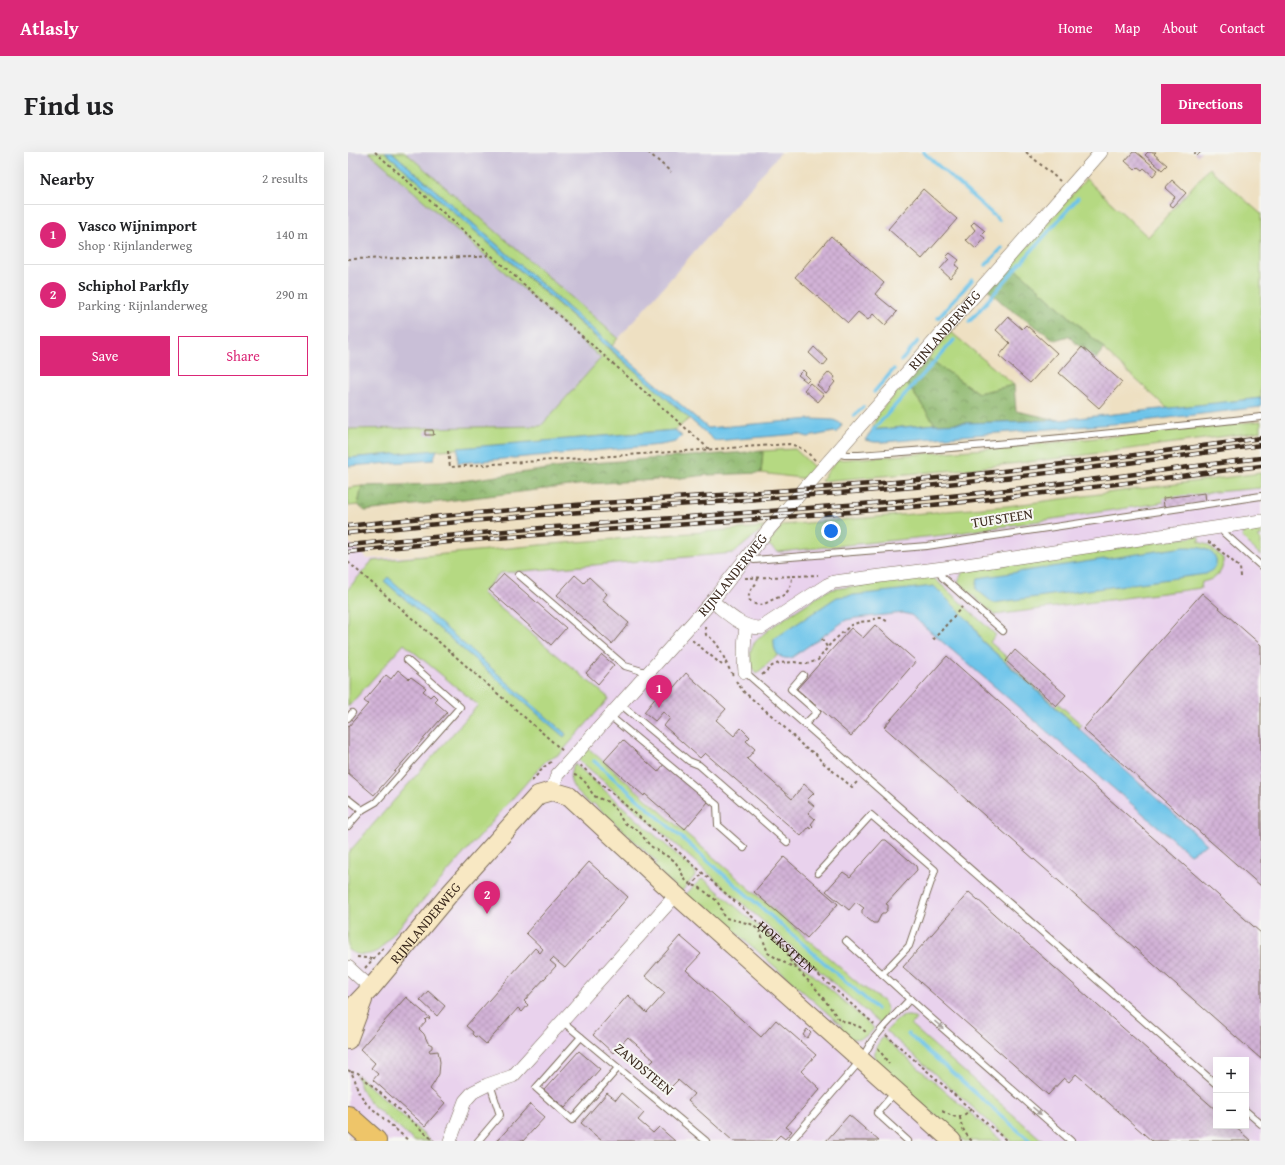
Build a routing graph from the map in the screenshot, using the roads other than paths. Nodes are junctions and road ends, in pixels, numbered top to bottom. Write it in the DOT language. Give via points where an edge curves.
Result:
graph roads {
  1 [pos="1101,152"];
  2 [pos="1261,417"];
  3 [pos="837,453"];
  4 [pos="1261,496"];
  5 [pos="1261,521"];
  6 [pos="1223,526"];
  7 [pos="750,553"];
  8 [pos="1261,566"];
  9 [pos="940,568"];
  10 [pos="519,575"];
  11 [pos="712,601"];
  12 [pos="746,626"];
  13 [pos="1003,631"];
  14 [pos="407,660"];
  15 [pos="745,672"];
  16 [pos="646,674"];
  17 [pos="803,675"];
  18 [pos="620,704"];
  19 [pos="610,716"];
  20 [pos="805,724"];
  21 [pos="552,791"];
  22 [pos="348,799"];
  23 [pos="362,810"];
  24 [pos="348,826"];
  25 [pos="787,842"];
  26 [pos="744,848"];
  27 [pos="818,873"];
  28 [pos="676,895"];
  29 [pos="846,941"];
  30 [pos="350,962"];
  31 [pos="882,974"];
  32 [pos="369,991"];
  33 [pos="910,999"];
  34 [pos="348,1012"];
  35 [pos="562,1021"];
  36 [pos="581,1037"];
  37 [pos="348,1040"];
  38 [pos="861,1060"];
  39 [pos="618,1068"];
  40 [pos="1213,1081"];
  41 [pos="490,1084"];
  42 [pos="896,1091"];
  43 [pos="1249,1114"];
  44 [pos="348,1117"];
  45 [pos="1261,1124"];
  46 [pos="944,1136"];
  47 [pos="375,1141"];
  48 [pos="450,1141"];
  49 [pos="478,1141"];
  50 [pos="706,1141"];
  51 [pos="791,1141"];
  52 [pos="908,1141"];
  53 [pos="1071,1141"];
  1 -- 3 [label="street, RIJNLANDERWEG"];
  2 -- 3 [label="lane" via="950,449 859,455"];
  3 -- 7 [label="street, RIJNLANDERWEG"];
  4 -- 7 [label="lane, TUFSTEEN" via="927,546 754,560"];
  5 -- 6 [label="street"];
  6 -- 8 [label="lane" via="1224,533"];
  6 -- 9 [label="street"];
  7 -- 11 [label="street, RIJNLANDERWEG"];
  9 -- 12 [label="street" via="827,584 761,628"];
  9 -- 13 [label="lane" via="942,577"];
  10 -- 16 [label="lane" via="625,666"];
  11 -- 12 [label="street"];
  11 -- 16 [label="street, RIJNLANDERWEG"];
  12 -- 15 [label="street"];
  14 -- 23 [label="lane" via="460,707 376,802"];
  15 -- 20 [label="lane"];
  16 -- 18 [label="street, RIJNLANDERWEG"];
  17 -- 20 [label="lane" via="791,689 817,712"];
  18 -- 19 [label="street, RIJNLANDERWEG"];
  18 -- 25 [label="lane" via="689,761 699,765"];
  19 -- 21 [label="street, RIJNLANDERWEG" via="569,755"];
  19 -- 26 [label="lane" via="717,805 718,825"];
  20 -- 40 [label="lane"];
  21 -- 28 [label="street" via="569,796"];
  21 -- 32 [label="street, RIJNLANDERWEG" via="538,795 451,892"];
  22 -- 23 [label="lane"];
  23 -- 24 [label="lane"];
  27 -- 31 [label="lane" via="870,815 935,870 908,946"];
  28 -- 35 [label="street"];
  28 -- 38 [label="street"];
  29 -- 31 [label="lane"];
  30 -- 32 [label="street"];
  31 -- 33 [label="lane"];
  32 -- 34 [label="street, RIJNLANDERWEG"];
  32 -- 37 [label="street, RIJNLANDERWEG"];
  33 -- 38 [label="lane" via="872,1041"];
  33 -- 53 [label="lane, one-way"];
  35 -- 36 [label="lane, ZANDSTEEN"];
  35 -- 41 [label="street" via="513,1076"];
  36 -- 39 [label="lane, ZANDSTEEN"];
  36 -- 39 [label="lane" via="536,1088 572,1120"];
  38 -- 42 [label="street"];
  38 -- 51 [label="lane"];
  39 -- 50 [label="lane, ZANDSTEEN"];
  41 -- 48 [label="street" via="473,1092 465,1101"];
  41 -- 49 [label="lane" via="500,1115"];
  42 -- 46 [label="street"];
  42 -- 52 [label="lane" via="877,1113"];
  43 -- 45 [label="lane"];
  44 -- 47 [label="highway"];
}
